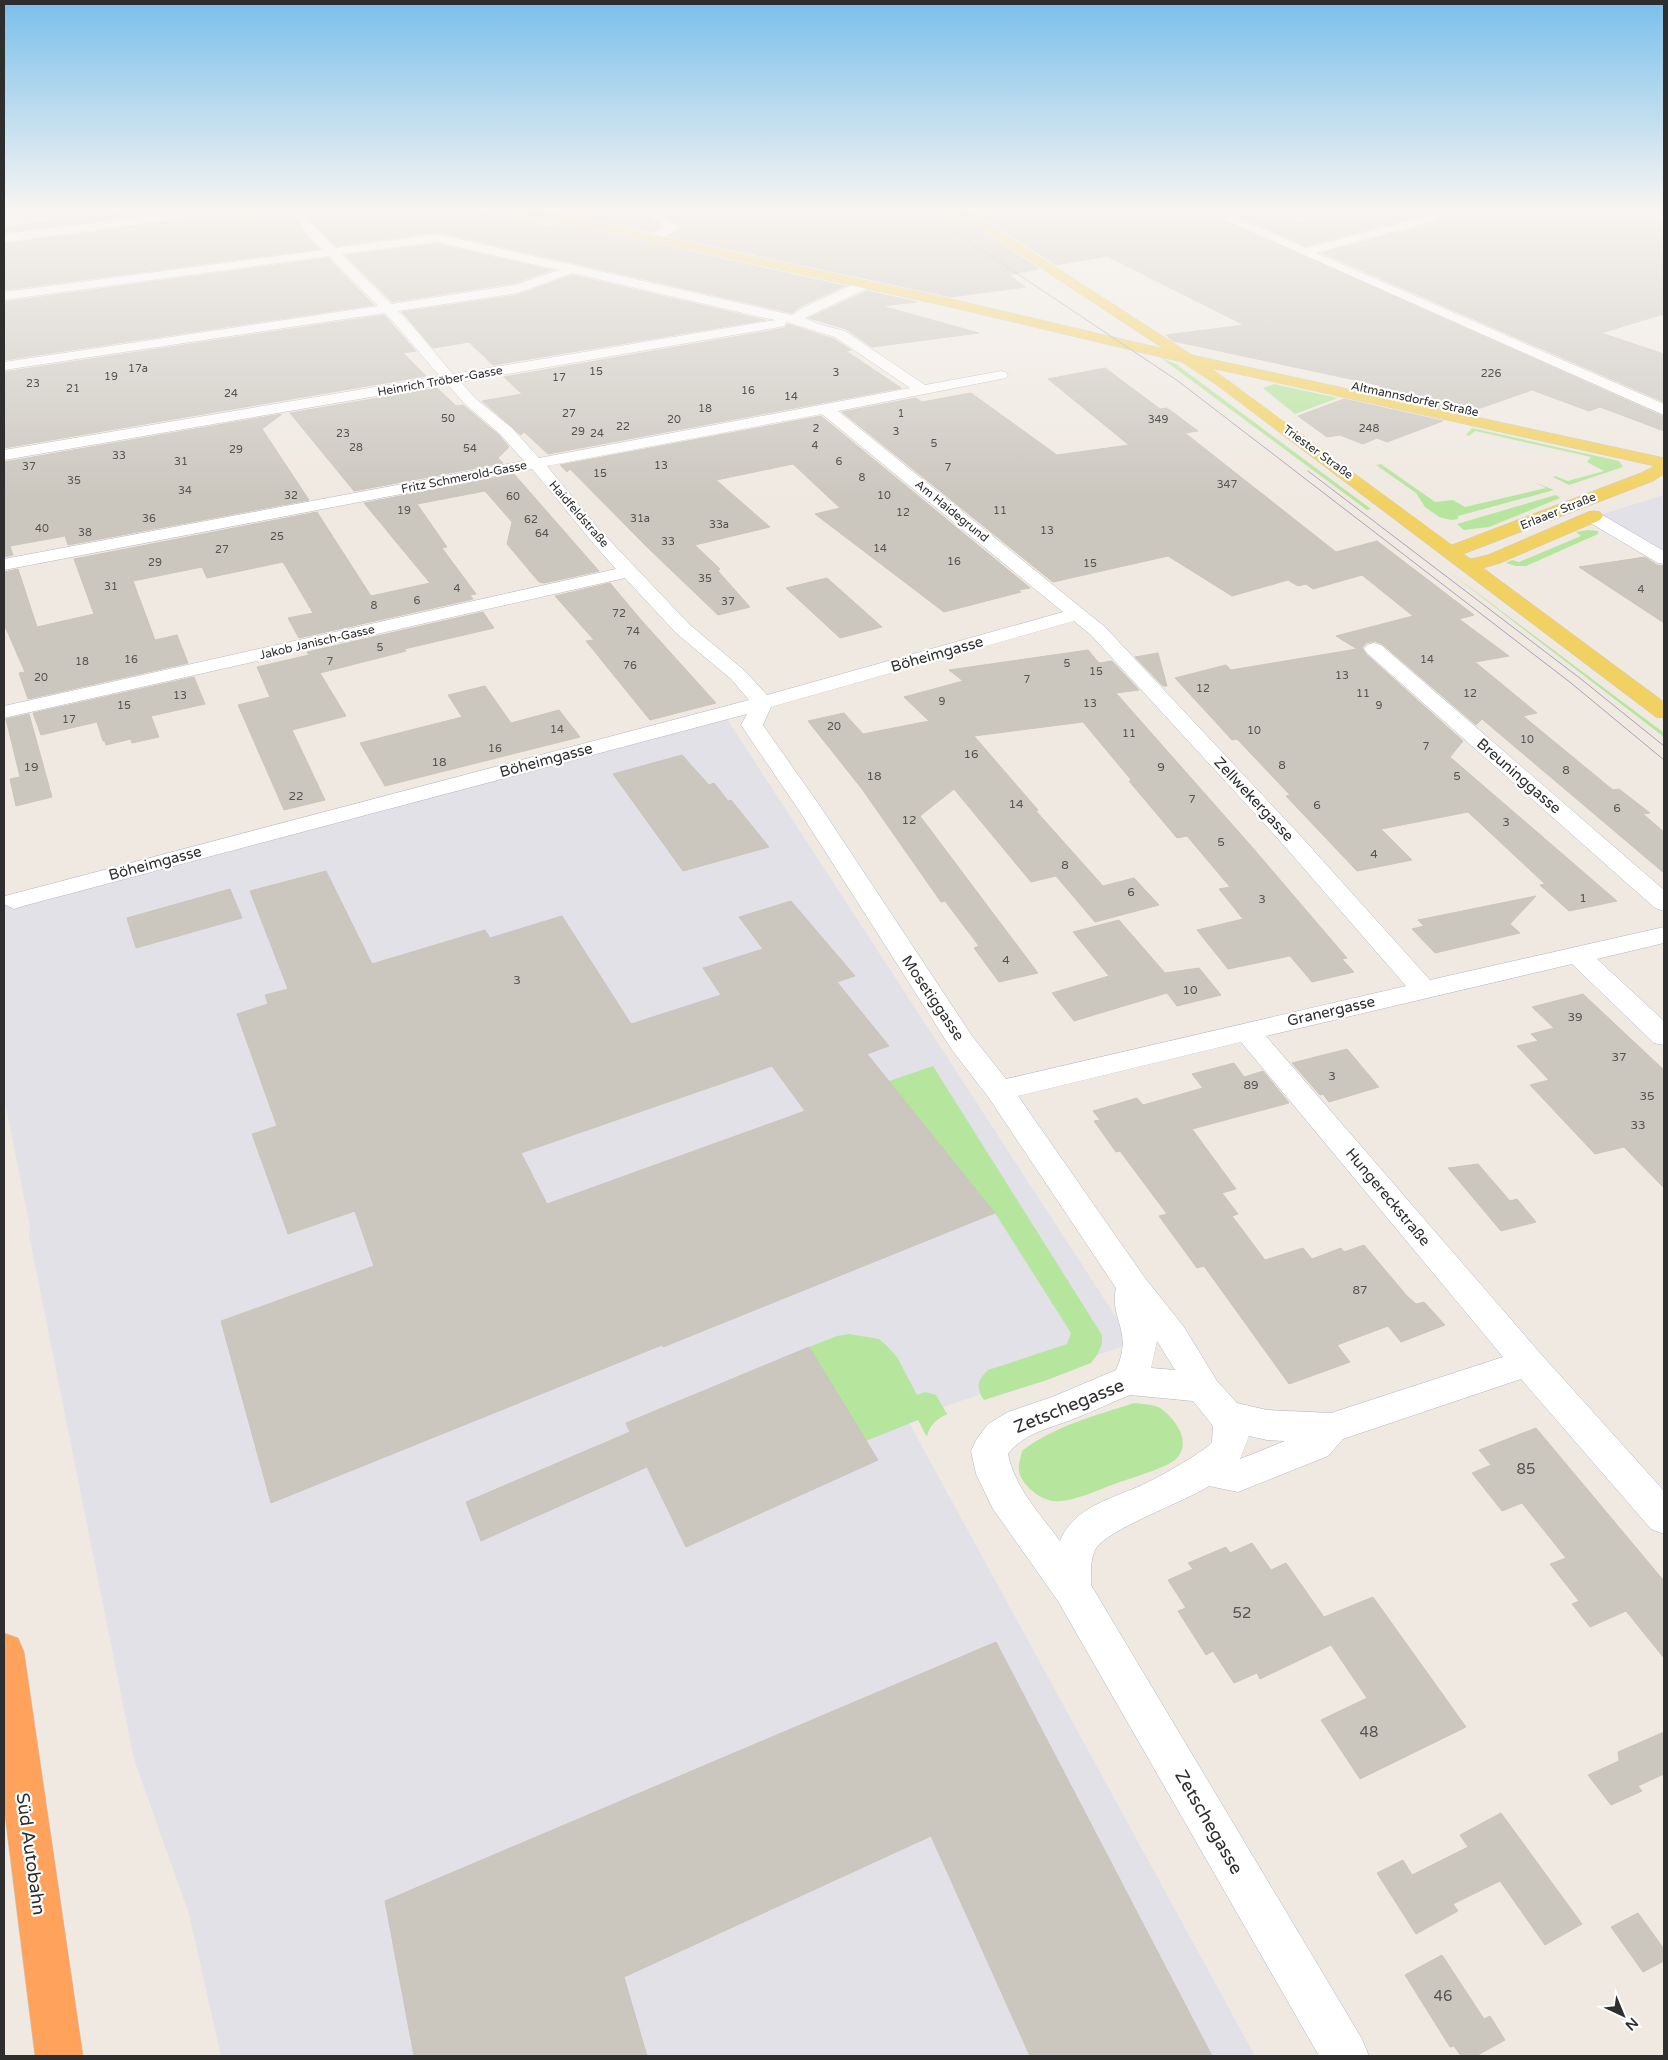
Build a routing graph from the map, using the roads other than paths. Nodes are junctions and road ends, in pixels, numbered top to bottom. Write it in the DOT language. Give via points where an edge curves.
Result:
graph roads {
  1 [pos="386,306"];
  2 [pos="407,306"];
  3 [pos="731,306"];
  4 [pos="817,306"];
  5 [pos="963,306"];
  6 [pos="970,306"];
  7 [pos="1108,306"];
  8 [pos="1429,306"];
  9 [pos="389,309"];
  10 [pos="798,320"];
  11 [pos="1167,344"];
  12 [pos="1188,358"];
  13 [pos="4,366"];
  14 [pos="1001,375"];
  15 [pos="451,379"];
  16 [pos="1282,380"];
  17 [pos="924,391"];
  18 [pos="1239,394"];
  19 [pos="826,409"];
  20 [pos="1664,410"];
  21 [pos="1664,452"];
  22 [pos="4,454"];
  23 [pos="1664,463"];
  24 [pos="535,464"];
  25 [pos="1664,468"];
  26 [pos="1601,514"];
  27 [pos="1451,552"];
  28 [pos="1664,559"];
  29 [pos="4,565"];
  30 [pos="1468,566"];
  31 [pos="630,571"];
  32 [pos="1078,614"];
  33 [pos="1374,650"];
  34 [pos="763,703"];
  35 [pos="4,712"];
  36 [pos="1664,712"];
  37 [pos="14,901"];
  38 [pos="1664,903"];
  39 [pos="1664,935"];
  40 [pos="1578,955"];
  41 [pos="1424,990"];
  42 [pos="1247,1030"];
  43 [pos="1664,1036"];
  44 [pos="999,1091"];
  45 [pos="1133,1287"];
  46 [pos="1528,1363"];
  47 [pos="1128,1380"];
  48 [pos="1216,1403"];
  49 [pos="1331,1428"];
  50 [pos="1206,1468"];
  51 [pos="1664,1517"];
  52 [pos="1072,1588"];
  53 [pos="4,1652"];
  54 [pos="59,2056"];
  55 [pos="1345,2056"];
  1 -- 9 [label="street, Haidfeldstraße"];
  2 -- 9 [label="street"];
  3 -- 10 [label="street"];
  4 -- 10 [label="street, Heinrich Tröber-Gasse" via="799,315"];
  5 -- 12 [label="main road, Altmannsdorfer Straße"];
  6 -- 11 [label="main road, Altmannsdorfer Straße"];
  7 -- 11 [label="main road, Triester Straße"];
  8 -- 20 [label="street"];
  9 -- 13 [label="street"];
  9 -- 15 [label="street, Haidfeldstraße"];
  10 -- 15 [label="street, Heinrich Tröber-Gasse"];
  10 -- 17 [label="street" via="846,337"];
  11 -- 12 [label="main road, Triester Straße"];
  11 -- 21 [label="main road, Altmannsdorfer Straße" via="1371,391"];
  12 -- 16 [label="main road, Altmannsdorfer Straße"];
  12 -- 18 [label="main road, Triester Straße"];
  14 -- 17 [label="street, Fritz Schmerold-Gasse"];
  15 -- 22 [label="street, Heinrich Tröber-Gasse"];
  15 -- 24 [label="street, Haidfeldstraße" via="471,402 506,431"];
  16 -- 18 [label="main road" via="1260,381"];
  16 -- 23 [label="main road, Altmannsdorfer Straße"];
  17 -- 19 [label="street, Fritz Schmerold-Gasse"];
  18 -- 27 [label="main road, Triester Straße"];
  19 -- 24 [label="street, Fritz Schmerold-Gasse"];
  19 -- 32 [label="street, Am Haidegrund"];
  24 -- 29 [label="street, Fritz Schmerold-Gasse"];
  24 -- 31 [label="street, Haidfeldstraße"];
  25 -- 27 [label="main road, Erlaaer Straße"];
  26 -- 28 [label="street"];
  26 -- 30 [label="main road, Erlaaer Straße" via="1494,559"];
  27 -- 30 [label="main road, Triester Straße"];
  30 -- 36 [label="main road, Triester Straße"];
  31 -- 34 [label="street, Haidfeldstraße" via="683,629 738,676"];
  31 -- 35 [label="street, Jakob Janisch-Gasse"];
  32 -- 34 [label="street, Böheimgasse"];
  32 -- 41 [label="street, Zellwekergasse" via="1098,631 1289,837"];
  33 -- 38 [label="street, Breuninggasse"];
  34 -- 37 [label="street, Böheimgasse"];
  34 -- 44 [label="street, Mosetiggasse" via="752,725 962,1043"];
  39 -- 40 [label="street, Granergasse"];
  40 -- 41 [label="street, Granergasse"];
  40 -- 43 [label="street"];
  41 -- 42 [label="street, Granergasse"];
  42 -- 44 [label="street, Granergasse"];
  42 -- 46 [label="street, Hungereckstraße"];
  44 -- 45 [label="street, Mosetiggasse"];
  45 -- 47 [label="street" via="1130,1298 1140,1336 1138,1360"];
  45 -- 48 [label="street, Mosetiggasse" via="1151,1306"];
  46 -- 49 [label="street"];
  46 -- 51 [label="street, Hungereckstraße"];
  47 -- 48 [label="street, Zetschegasse" via="1187,1385"];
  47 -- 52 [label="street, Zetschegasse" via="1020,1423 1001,1435 989,1452 994,1474 1006,1497"];
  48 -- 49 [label="street" via="1267,1425"];
  48 -- 50 [label="street" via="1230,1420 1232,1431 1224,1455"];
  49 -- 50 [label="street" via="1315,1445 1238,1476"];
  50 -- 52 [label="street" via="1094,1526 1080,1539 1074,1551"];
  52 -- 55 [label="street, Zetschegasse"];
  53 -- 54 [label="highway, Süd Autobahn"];
}
